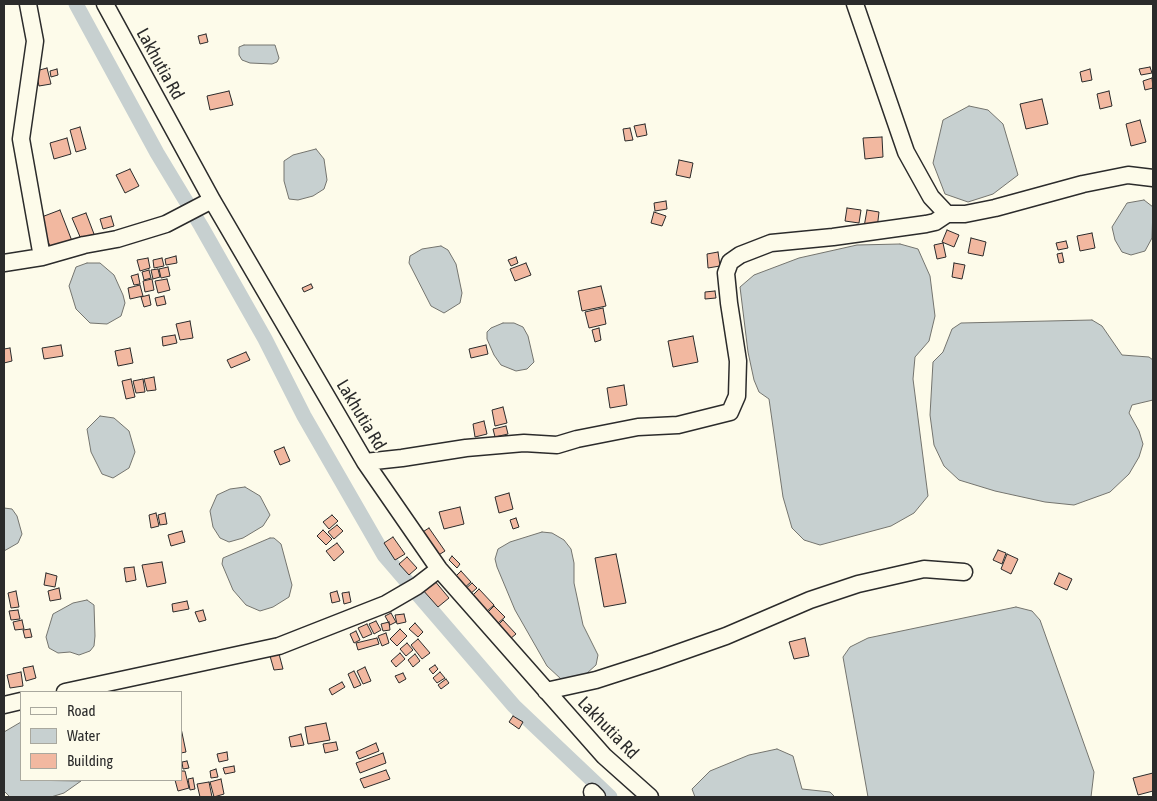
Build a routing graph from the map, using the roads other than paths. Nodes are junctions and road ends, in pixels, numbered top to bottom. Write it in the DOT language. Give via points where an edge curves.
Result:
graph roads {
  1 [pos="28,4"];
  2 [pos="105,4"];
  3 [pos="855,4"];
  4 [pos="1153,178"];
  5 [pos="212,200"];
  6 [pos="947,214"];
  7 [pos="42,257"];
  8 [pos="4,263"];
  9 [pos="365,462"];
  10 [pos="438,569"];
  11 [pos="964,572"];
  12 [pos="70,691"];
  13 [pos="546,691"];
  14 [pos="20,701"];
  15 [pos="4,705"];
  16 [pos="650,797"];
  1 -- 7 [label="street" via="35,41 21,139"];
  2 -- 5 [label="street, Lakhutia Rd"];
  3 -- 6 [label="street" via="906,152 931,197"];
  4 -- 6 [label="street" via="1128,175 995,208"];
  5 -- 7 [label="street" via="166,224"];
  5 -- 9 [label="street, Lakhutia Rd"];
  6 -- 9 [label="street" via="926,224 771,243 730,262 726,274 738,361 737,396 730,412 678,425 638,427 557,445 524,443 466,448"];
  7 -- 8 [label="street"];
  9 -- 10 [label="street, Lakhutia Rd"];
  10 -- 12 [label="street" via="386,604 279,646"];
  10 -- 13 [label="street, Lakhutia Rd"];
  11 -- 13 [label="street" via="924,569 858,584 655,661 596,680"];
  13 -- 16 [label="street, Lakhutia Rd" via="604,756"];
  14 -- 15 [label="street"];
}
